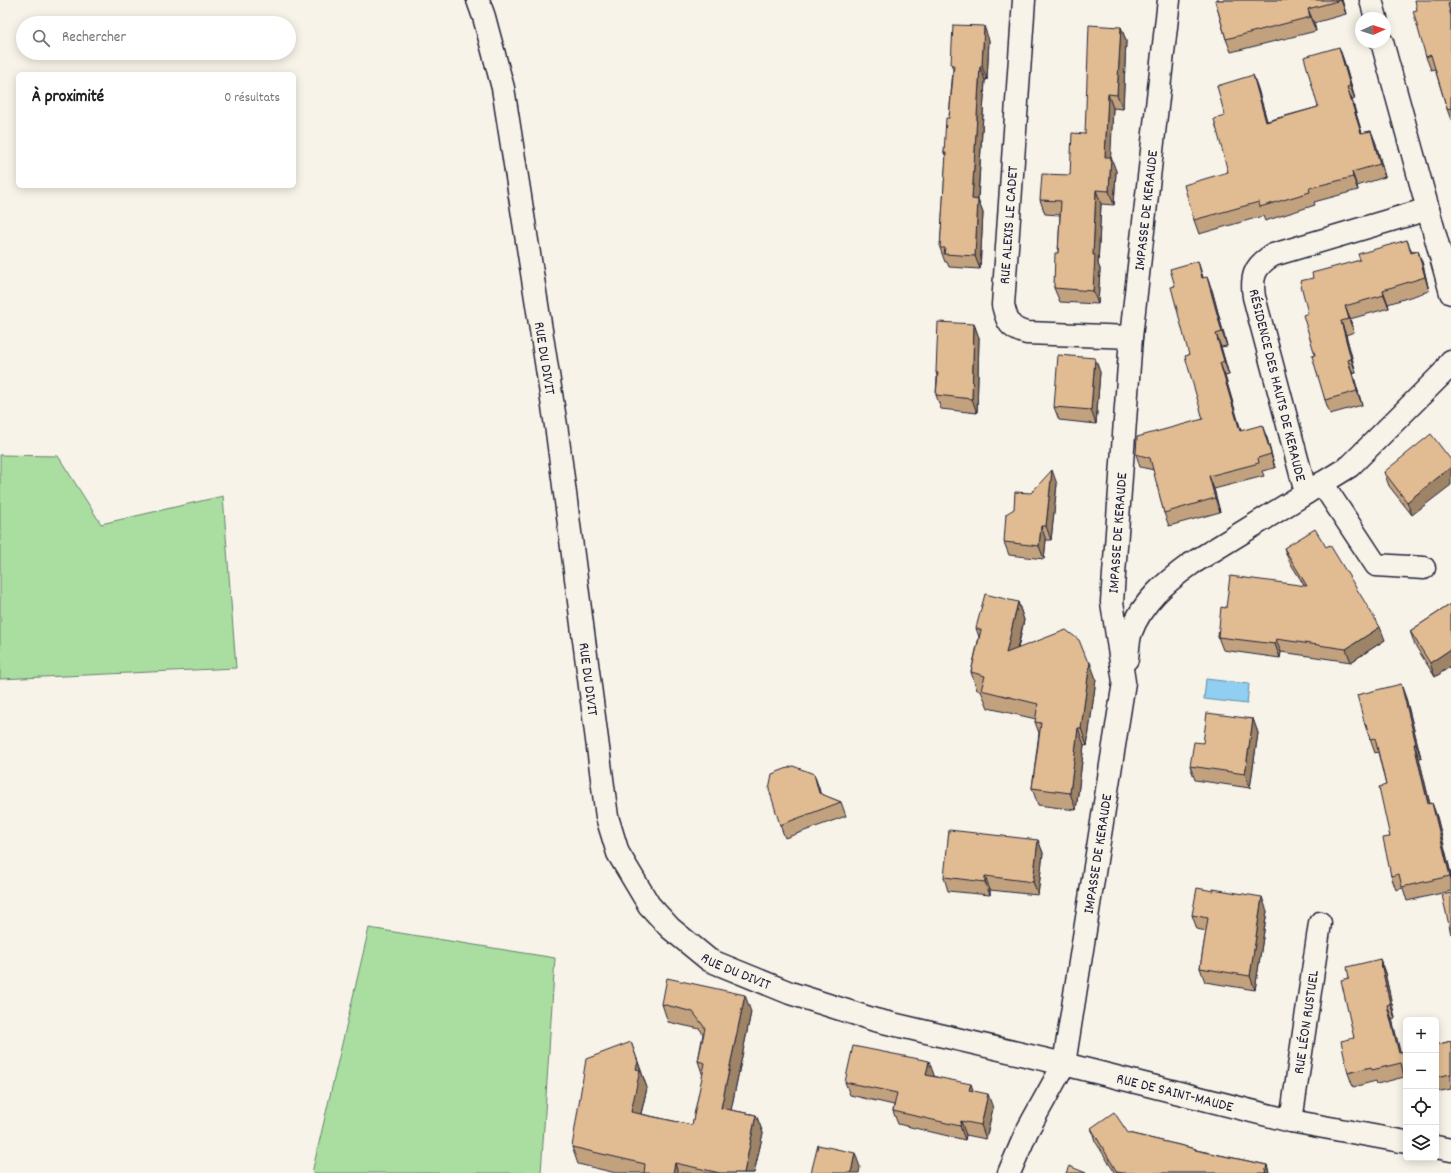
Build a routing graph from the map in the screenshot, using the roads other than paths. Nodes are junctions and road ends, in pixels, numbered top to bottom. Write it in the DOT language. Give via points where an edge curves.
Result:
graph roads {
  1 [pos="478,0"];
  2 [pos="1024,0"];
  3 [pos="1170,0"];
  4 [pos="1371,0"];
  5 [pos="1374,12"];
  6 [pos="1384,48"];
  7 [pos="1428,209"];
  8 [pos="1451,294"];
  9 [pos="1131,338"];
  10 [pos="1451,361"];
  11 [pos="1314,488"];
  12 [pos="1424,568"];
  13 [pos="1124,682"];
  14 [pos="1320,923"];
  15 [pos="1064,1064"];
  16 [pos="1291,1121"];
  17 [pos="1403,1141"];
  18 [pos="1439,1148"];
  19 [pos="1451,1150"];
  20 [pos="1009,1173"];
  1 -- 15 [label="street, RUE DU DIVIT" via="503,88 557,432 607,817 618,853 649,905 670,928 709,960 790,993 875,1020"];
  2 -- 9 [label="street, RUE ALEXIS LE CADET" via="1003,305 1006,316 1012,327 1026,333"];
  3 -- 9 [label="street, IMPASSE DE KERAUDE"];
  4 -- 5 [label="street"];
  6 -- 7 [label="street"];
  7 -- 8 [label="street"];
  7 -- 11 [label="street, RÉSIDENCE DES HAUTS DE KERAUDE" via="1273,255 1263,261 1255,271 1252,283 1254,297"];
  9 -- 13 [label="street, IMPASSE DE KERAUDE" via="1112,602"];
  10 -- 11 [label="street, RÉSIDENCE DES HAUTS DE KERAUDE" via="1444,372 1350,466"];
  11 -- 12 [label="street, RÉSIDENCE DES HAUTS DE KERAUDE" via="1376,565"];
  11 -- 13 [label="street, RÉSIDENCE DES HAUTS DE KERAUDE" via="1191,564 1170,578 1155,593 1130,633"];
  13 -- 15 [label="street, IMPASSE DE KERAUDE"];
  14 -- 16 [label="street, RUE LÉON RUSTUEL"];
  15 -- 16 [label="street, RUE DE SAINT-MAUDE"];
  15 -- 20 [label="street" via="1027,1131"];
  16 -- 17 [label="street, RUE DE SAINT-MAUDE"];
  18 -- 19 [label="street"];
}
